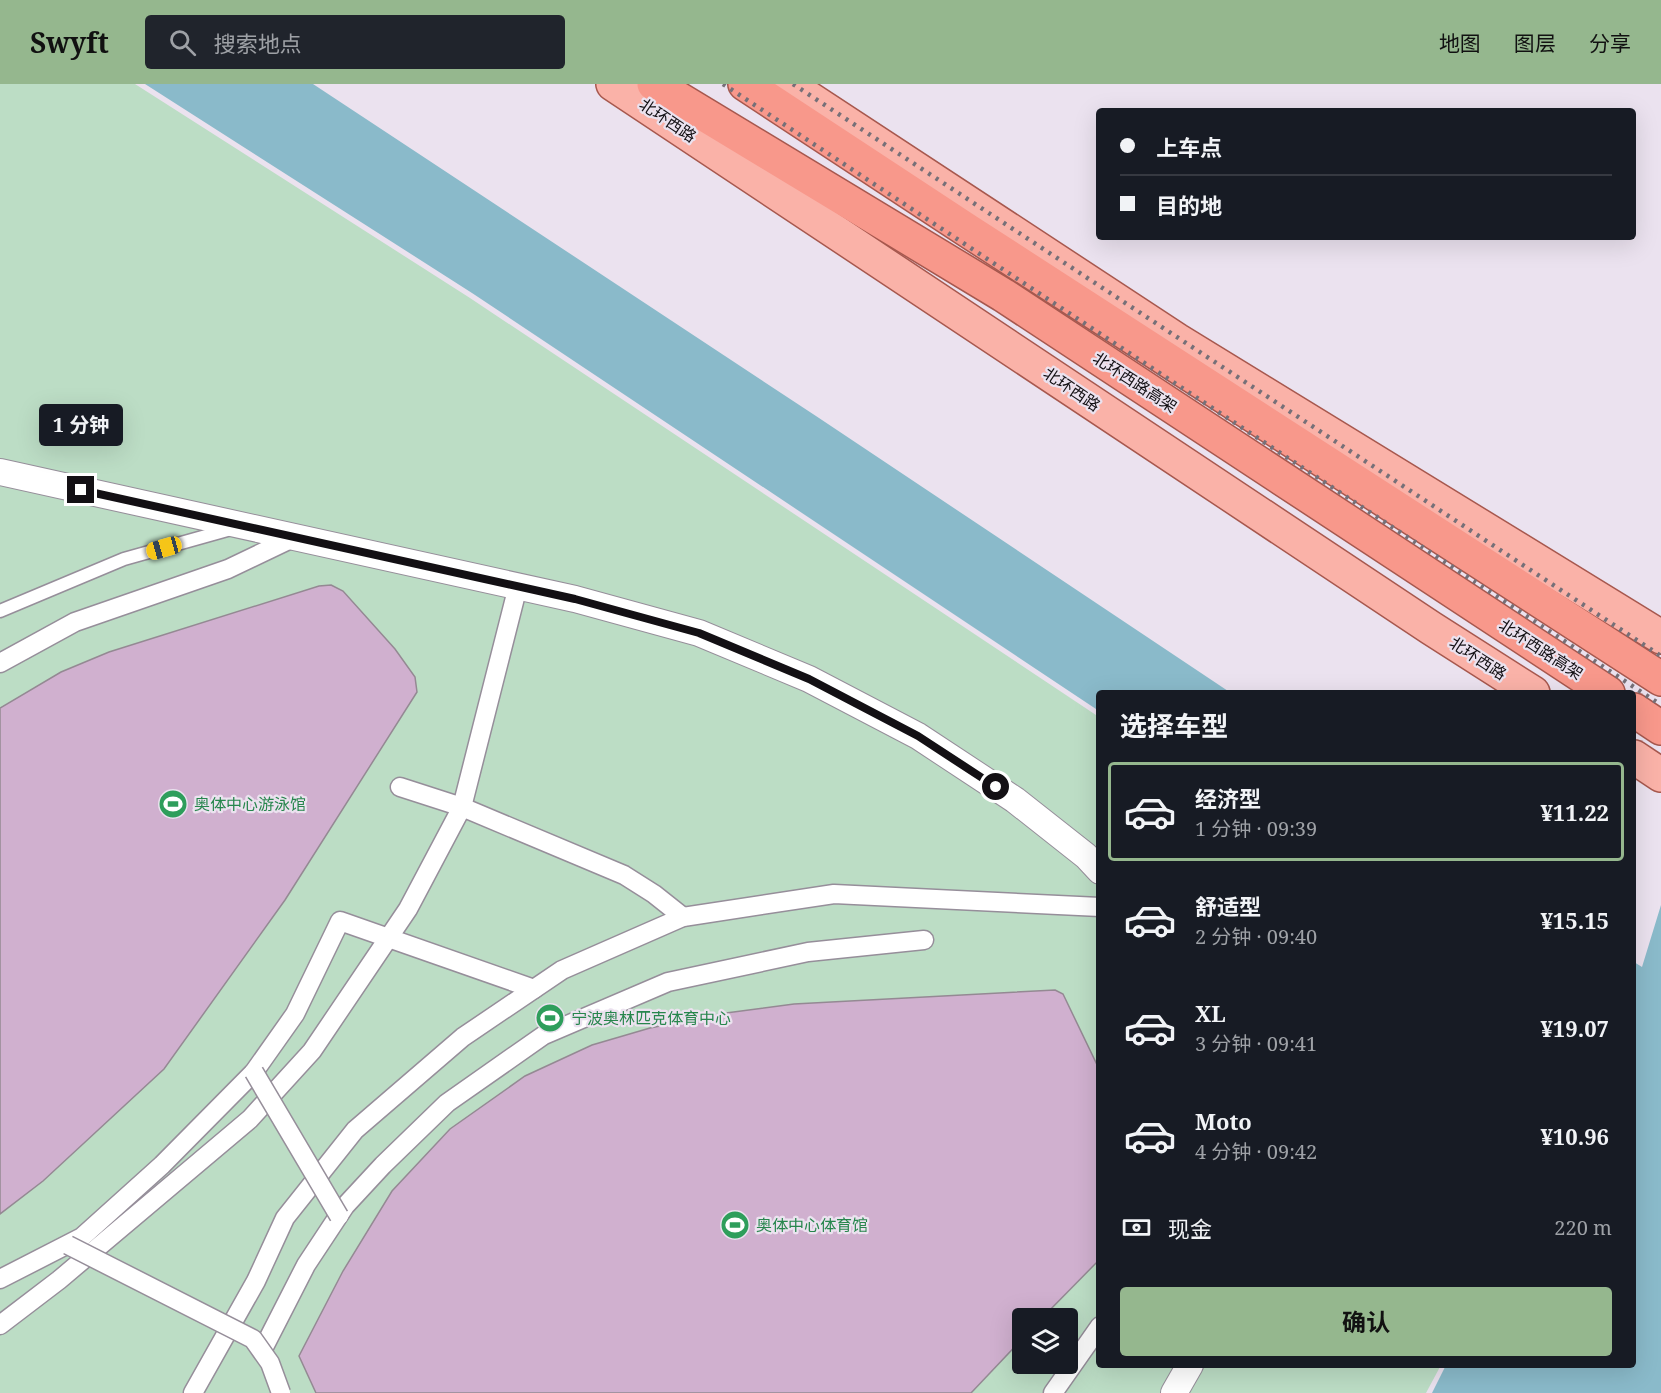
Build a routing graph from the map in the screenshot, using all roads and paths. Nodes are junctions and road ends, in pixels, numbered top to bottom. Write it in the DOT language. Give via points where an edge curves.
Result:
graph roads {
  1 [pos="613,84"];
  2 [pos="654,84"];
  3 [pos="745,84"];
  4 [pos="787,84"];
  5 [pos="0,472"];
  6 [pos="244,526"];
  7 [pos="295,537"];
  8 [pos="518,586"];
  9 [pos="0,611"];
  10 [pos="1661,637"];
  11 [pos="0,663"];
  12 [pos="1661,679"];
  13 [pos="1528,690"];
  14 [pos="1603,690"];
  15 [pos="1636,711"];
  16 [pos="1661,728"];
  17 [pos="1636,759"];
  18 [pos="1661,775"];
  19 [pos="400,787"];
  20 [pos="462,807"];
  21 [pos="1096,867"];
  22 [pos="1096,907"];
  23 [pos="682,916"];
  24 [pos="388,938"];
  25 [pos="924,940"];
  26 [pos="534,989"];
  27 [pos="254,1072"];
  28 [pos="339,1216"];
  29 [pos="68,1245"];
  30 [pos="0,1279"];
  31 [pos="0,1325"];
  32 [pos="1096,1332"];
  33 [pos="262,1352"];
  34 [pos="1188,1368"];
  35 [pos="193,1393"];
  36 [pos="281,1393"];
  37 [pos="1053,1393"];
  38 [pos="1174,1393"];
  1 -- 13 [label="main road, 北环西路"];
  2 -- 14 [label="highway, 北环西路高架" via="1003,295"];
  3 -- 12 [label="highway"];
  4 -- 10 [label="main road" via="1177,340"];
  5 -- 6 [label="street"];
  6 -- 7 [label="street"];
  6 -- 9 [label="lane" via="124,559"];
  7 -- 8 [label="street"];
  7 -- 11 [label="street" via="228,569 75,622"];
  8 -- 20 [label="street"];
  8 -- 21 [label="street" via="699,633 809,679 918,736 1015,800"];
  15 -- 16 [label="highway"];
  17 -- 18 [label="main road"];
  19 -- 20 [label="street"];
  20 -- 23 [label="street" via="624,875"];
  20 -- 24 [label="street" via="408,909"];
  22 -- 23 [label="street" via="834,894"];
  23 -- 26 [label="street" via="562,970"];
  24 -- 26 [label="street"];
  24 -- 27 [label="street" via="340,921 295,1014"];
  24 -- 31 [label="street" via="312,1052 250,1119"];
  25 -- 28 [label="street" via="808,952 668,982 544,1035 447,1103 383,1165"];
  26 -- 35 [label="street" via="463,1037 355,1130 285,1218 256,1281"];
  27 -- 28 [label="street, bridge"];
  27 -- 29 [label="street" via="162,1165"];
  28 -- 33 [label="street" via="306,1265"];
  29 -- 30 [label="street"];
  29 -- 33 [label="street, bridge" via="253,1338"];
  32 -- 37 [label="street"];
  33 -- 36 [label="street, bridge"];
  34 -- 38 [label="street"];
}
